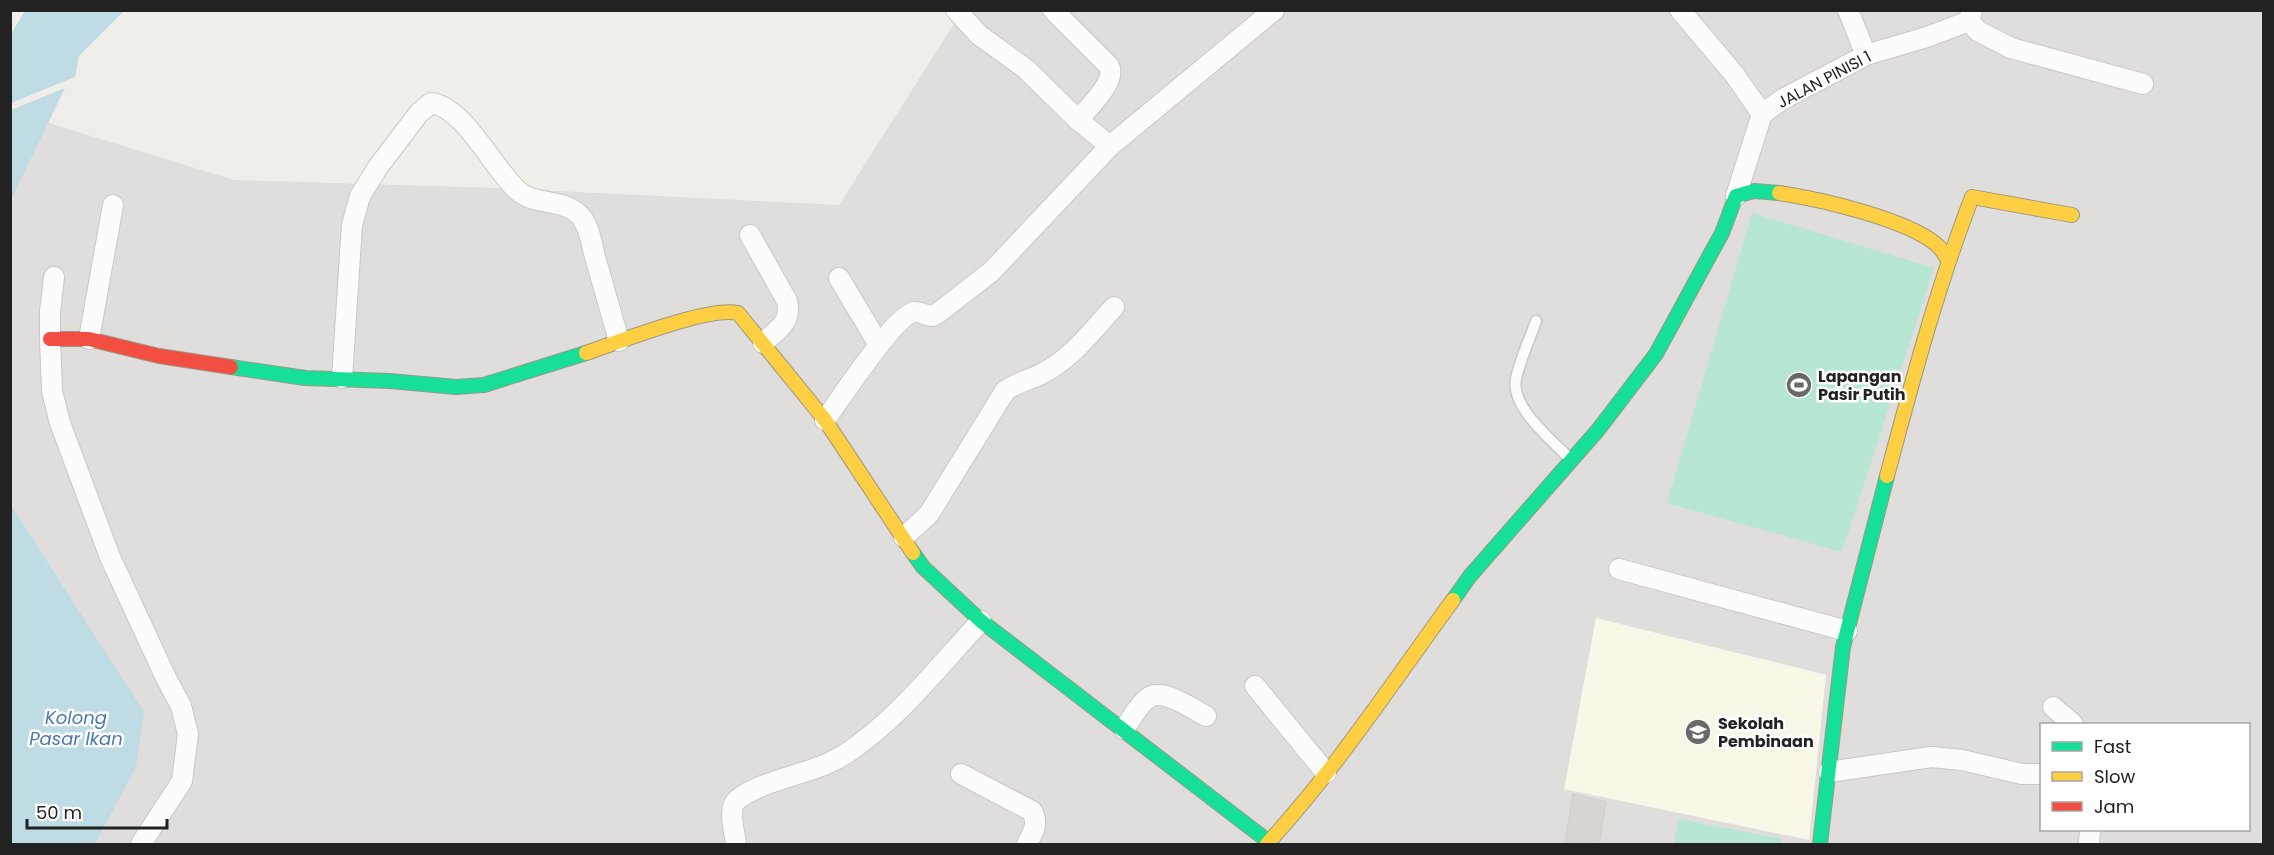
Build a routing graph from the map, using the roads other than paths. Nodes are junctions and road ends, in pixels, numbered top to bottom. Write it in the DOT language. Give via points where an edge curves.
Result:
graph roads {
  1 [pos="1053,10"];
  2 [pos="1274,10"];
  3 [pos="1680,10"];
  4 [pos="1848,10"];
  5 [pos="962,12"];
  6 [pos="1970,16"];
  7 [pos="1866,55"];
  8 [pos="2143,84"];
  9 [pos="1762,114"];
  10 [pos="1078,120"];
  11 [pos="1110,146"];
  12 [pos="1736,196"];
  13 [pos="113,205"];
  14 [pos="2072,215"];
  15 [pos="750,235"];
  16 [pos="1948,260"];
  17 [pos="54,278"];
  18 [pos="839,278"];
  19 [pos="1114,307"];
  20 [pos="1536,321"];
  21 [pos="50,339"];
  22 [pos="89,339"];
  23 [pos="619,341"];
  24 [pos="763,343"];
  25 [pos="879,345"];
  26 [pos="342,378"];
  27 [pos="825,420"];
  28 [pos="1571,460"];
  29 [pos="904,537"];
  30 [pos="1619,569"];
  31 [pos="981,621"];
  32 [pos="1847,631"];
  33 [pos="1255,686"];
  34 [pos="2053,707"];
  35 [pos="1206,716"];
  36 [pos="2072,723"];
  37 [pos="1124,729"];
  38 [pos="1326,772"];
  39 [pos="1829,772"];
  40 [pos="961,774"];
  41 [pos="2040,774"];
  42 [pos="1268,843"];
  43 [pos="141,844"];
  44 [pos="736,844"];
  45 [pos="1027,844"];
  46 [pos="1820,844"];
  1 -- 10 [label="street" via="1112,70 1110,81"];
  2 -- 11 [label="street"];
  3 -- 9 [label="street"];
  4 -- 7 [label="street"];
  5 -- 10 [label="street" via="979,35 1026,69"];
  6 -- 7 [label="street, JALAN PINISI 1" via="1927,37"];
  6 -- 8 [label="street, JALAN PINISI 1" via="1978,31 2011,48"];
  7 -- 9 [label="street, JALAN PINISI 1"];
  9 -- 12 [label="street, JALAN PINISI 1"];
  10 -- 11 [label="street"];
  11 -- 25 [label="street" via="992,271 932,316 912,313"];
  12 -- 16 [label="street" via="1754,191 1776,193 1879,217 1922,235 1938,245"];
  12 -- 28 [label="street" via="1722,233 1656,354"];
  13 -- 22 [label="street"];
  14 -- 16 [label="street" via="1972,197"];
  15 -- 24 [label="street" via="790,312 787,321"];
  16 -- 32 [label="street"];
  17 -- 21 [label="street"];
  18 -- 25 [label="street"];
  19 -- 29 [label="street" via="1070,355 1005,391 929,514"];
  20 -- 28 [label="lane" via="1515,380 1515,391 1530,417"];
  21 -- 22 [label="street"];
  21 -- 43 [label="street" via="52,391 60,423 110,557 181,705 188,734 182,781"];
  22 -- 26 [label="street" via="159,356 304,378"];
  23 -- 24 [label="street" via="729,311 738,313"];
  23 -- 26 [label="street" via="484,385 456,387"];
  23 -- 26 [label="street" via="582,219 567,207 529,199 508,180 461,122 444,106 431,103 419,113 360,196 352,225"];
  24 -- 27 [label="street"];
  25 -- 27 [label="street"];
  27 -- 29 [label="street"];
  28 -- 38 [label="street" via="1470,576"];
  29 -- 31 [label="street" via="923,567"];
  30 -- 32 [label="street"];
  31 -- 37 [label="street"];
  31 -- 44 [label="street" via="895,714 846,754 737,800 733,809"];
  32 -- 39 [label="street"];
  33 -- 38 [label="street"];
  34 -- 36 [label="street"];
  35 -- 37 [label="street" via="1175,699 1153,695"];
  37 -- 42 [label="street"];
  38 -- 42 [label="street"];
  39 -- 41 [label="street" via="1931,757"];
  39 -- 46 [label="street"];
  40 -- 45 [label="street" via="1032,811 1035,829"];
}
